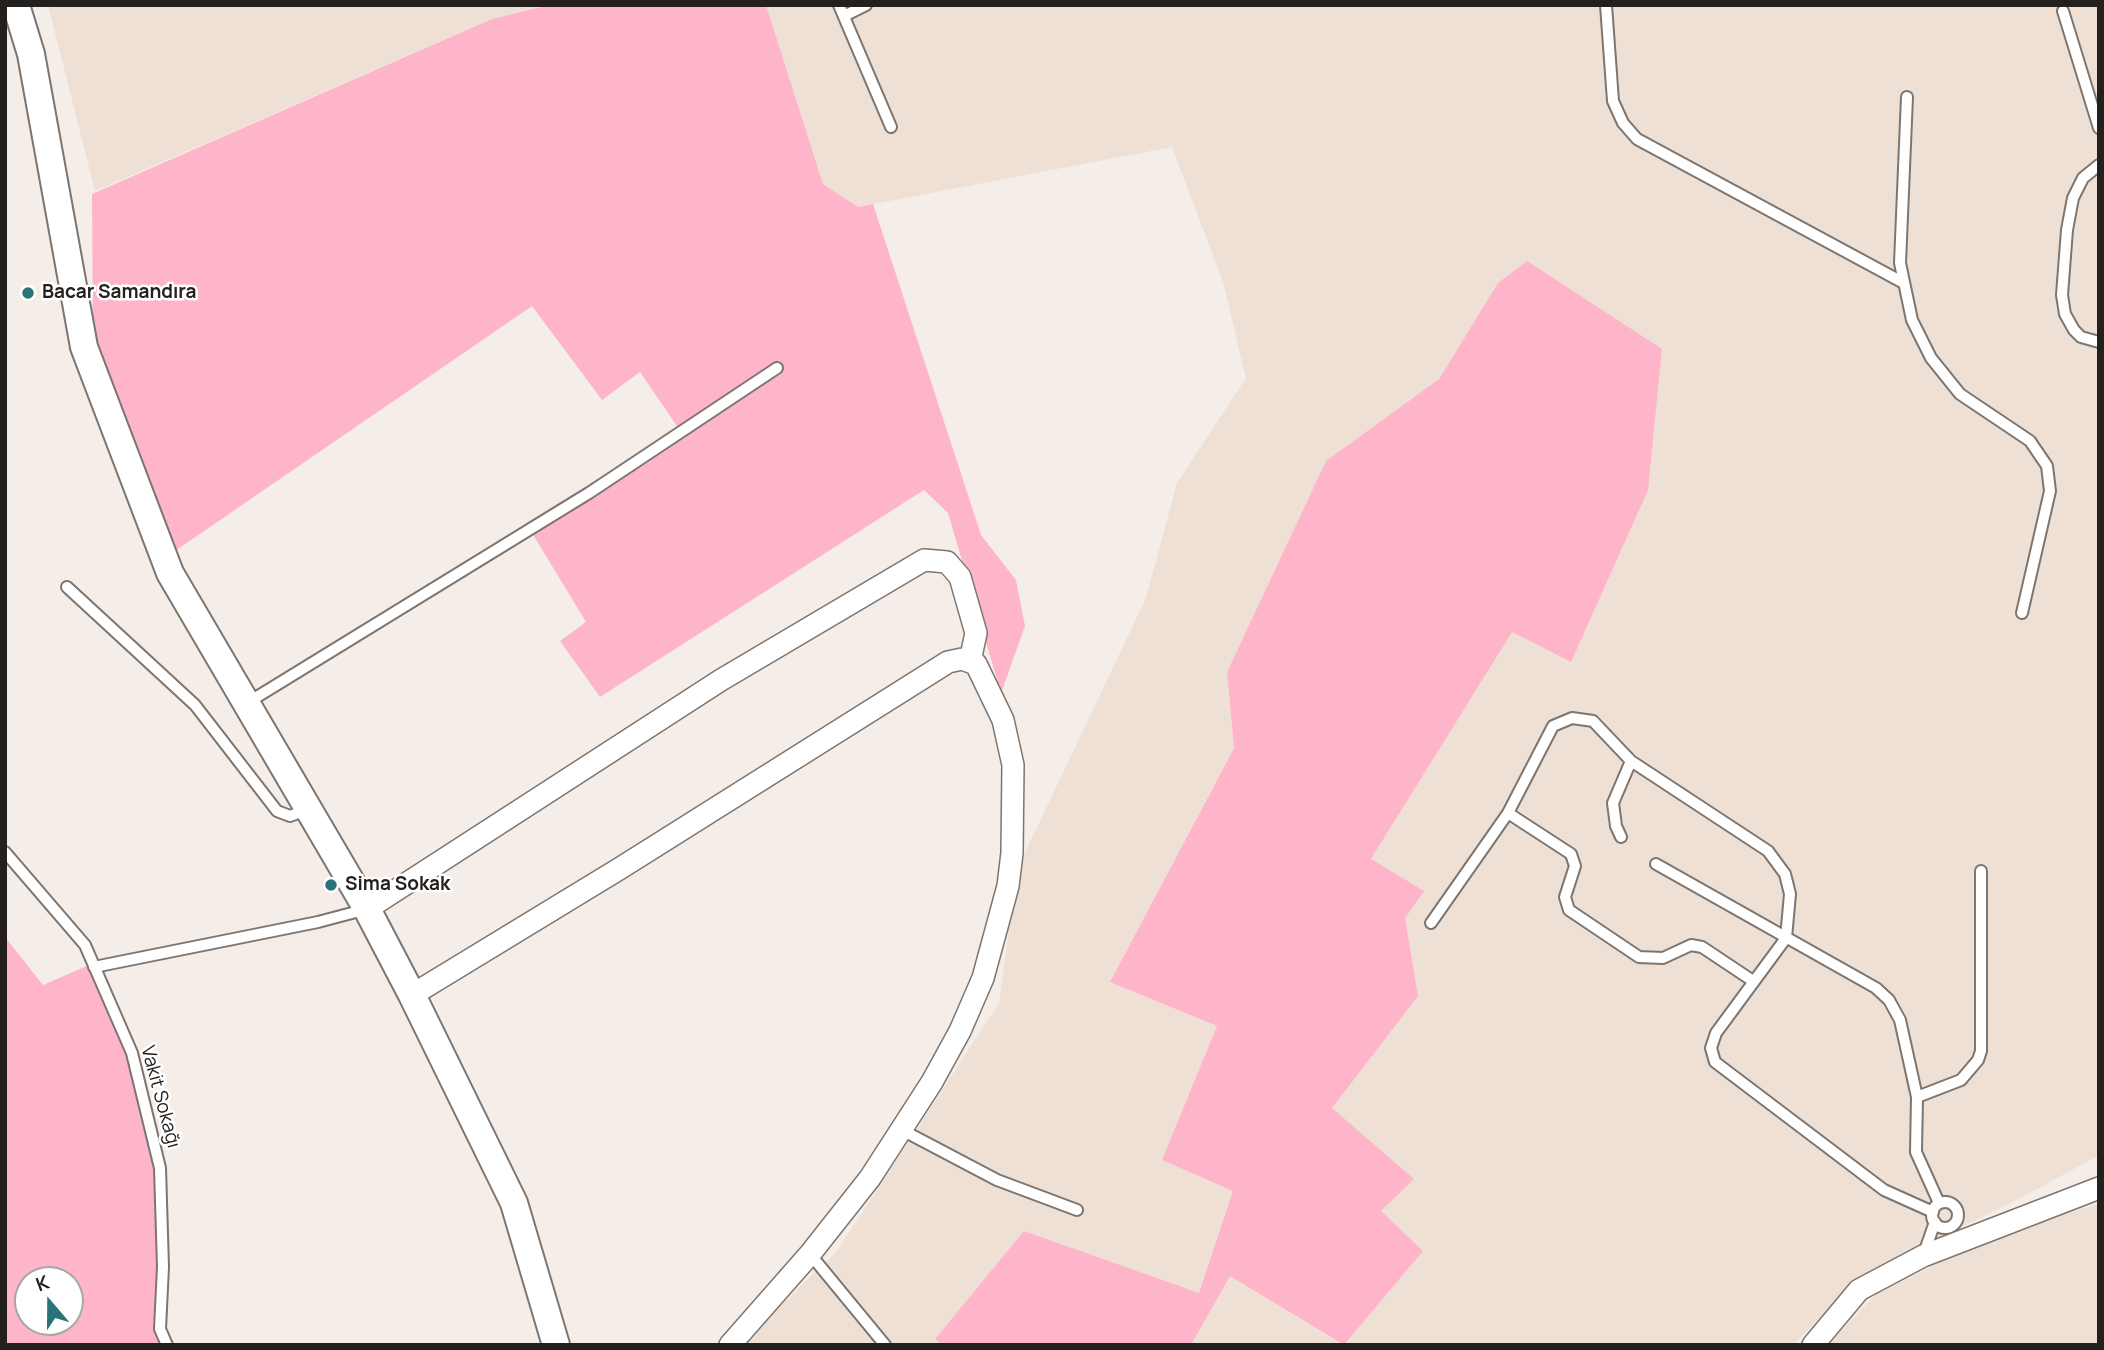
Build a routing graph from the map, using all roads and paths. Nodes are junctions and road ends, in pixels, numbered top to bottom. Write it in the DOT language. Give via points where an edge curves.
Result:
graph roads {
  1 [pos="16,5"];
  2 [pos="866,5"];
  3 [pos="1606,5"];
  4 [pos="841,10"];
  5 [pos="2063,11"];
  6 [pos="1907,97"];
  7 [pos="891,127"];
  8 [pos="2099,128"];
  9 [pos="2099,165"];
  10 [pos="1902,282"];
  11 [pos="2099,342"];
  12 [pos="777,368"];
  13 [pos="67,587"];
  14 [pos="2022,613"];
  15 [pos="970,661"];
  16 [pos="245,704"];
  17 [pos="1631,761"];
  18 [pos="309,809"];
  19 [pos="1508,813"];
  20 [pos="1621,837"];
  21 [pos="5,852"];
  22 [pos="1656,864"];
  23 [pos="1981,871"];
  24 [pos="367,909"];
  25 [pos="1432,923"];
  26 [pos="1786,937"];
  27 [pos="94,967"];
  28 [pos="1754,981"];
  29 [pos="412,995"];
  30 [pos="1917,1097"];
  31 [pos="902,1130"];
  32 [pos="2099,1188"];
  33 [pos="1077,1210"];
  34 [pos="1936,1213"];
  35 [pos="1958,1218"];
  36 [pos="1986,1232"];
  37 [pos="810,1254"];
  38 [pos="1923,1256"];
  39 [pos="167,1345"];
  40 [pos="556,1345"];
  41 [pos="730,1345"];
  42 [pos="885,1345"];
  43 [pos="1812,1345"];
  1 -- 16 [label="street" via="31,54 84,347 170,573"];
  2 -- 4 [label="lane"];
  3 -- 10 [label="lane" via="1611,89 1617,112 1629,131 1645,145"];
  4 -- 7 [label="lane"];
  5 -- 8 [label="lane"];
  6 -- 10 [label="lane" via="1899,263"];
  9 -- 11 [label="lane" via="2083,178 2073,198 2062,295 2074,330"];
  10 -- 14 [label="lane" via="1920,338 1945,377 1960,394 2030,440 2047,466 2050,491"];
  12 -- 16 [label="lane" via="589,493"];
  13 -- 18 [label="lane" via="195,705 277,811 290,816"];
  15 -- 24 [label="street" via="976,633 960,578 947,562 924,560 721,680"];
  15 -- 29 [label="street" via="948,663"];
  15 -- 31 [label="street" via="981,670 1010,743 1013,789 1008,886 992,951 972,1005"];
  16 -- 18 [label="street"];
  17 -- 19 [label="lane" via="1593,720 1562,721 1553,726"];
  17 -- 20 [label="lane" via="1613,803"];
  17 -- 26 [label="lane" via="1775,857 1788,883"];
  18 -- 24 [label="street"];
  19 -- 25 [label="lane"];
  19 -- 28 [label="lane" via="1571,854 1575,866 1564,897 1569,910 1639,957 1663,958 1696,945"];
  21 -- 27 [label="lane, Vakit Sokağı" via="85,945"];
  22 -- 26 [label="lane"];
  23 -- 30 [label="lane" via="1981,1051 1961,1080"];
  24 -- 27 [label="lane"];
  24 -- 29 [label="street"];
  26 -- 28 [label="lane"];
  26 -- 30 [label="lane" via="1889,1000 1900,1020"];
  27 -- 39 [label="lane, Vakit Sokağı" via="132,1053 160,1168 160,1329"];
  28 -- 34 [label="lane" via="1716,1033 1715,1062 1884,1190"];
  29 -- 40 [label="street" via="514,1203"];
  30 -- 34 [label="lane" via="1916,1152"];
  31 -- 33 [label="lane" via="997,1180"];
  31 -- 37 [label="street"];
  32 -- 36 [label="street"];
  34 -- 35 [label="lane" via="1950,1227"];
  34 -- 35 [label="lane" via="1945,1202 1955,1207"];
  34 -- 38 [label="lane"];
  35 -- 36 [label="lane"];
  36 -- 38 [label="street"];
  37 -- 41 [label="street"];
  37 -- 42 [label="lane"];
  38 -- 43 [label="street" via="1859,1290"];
}
